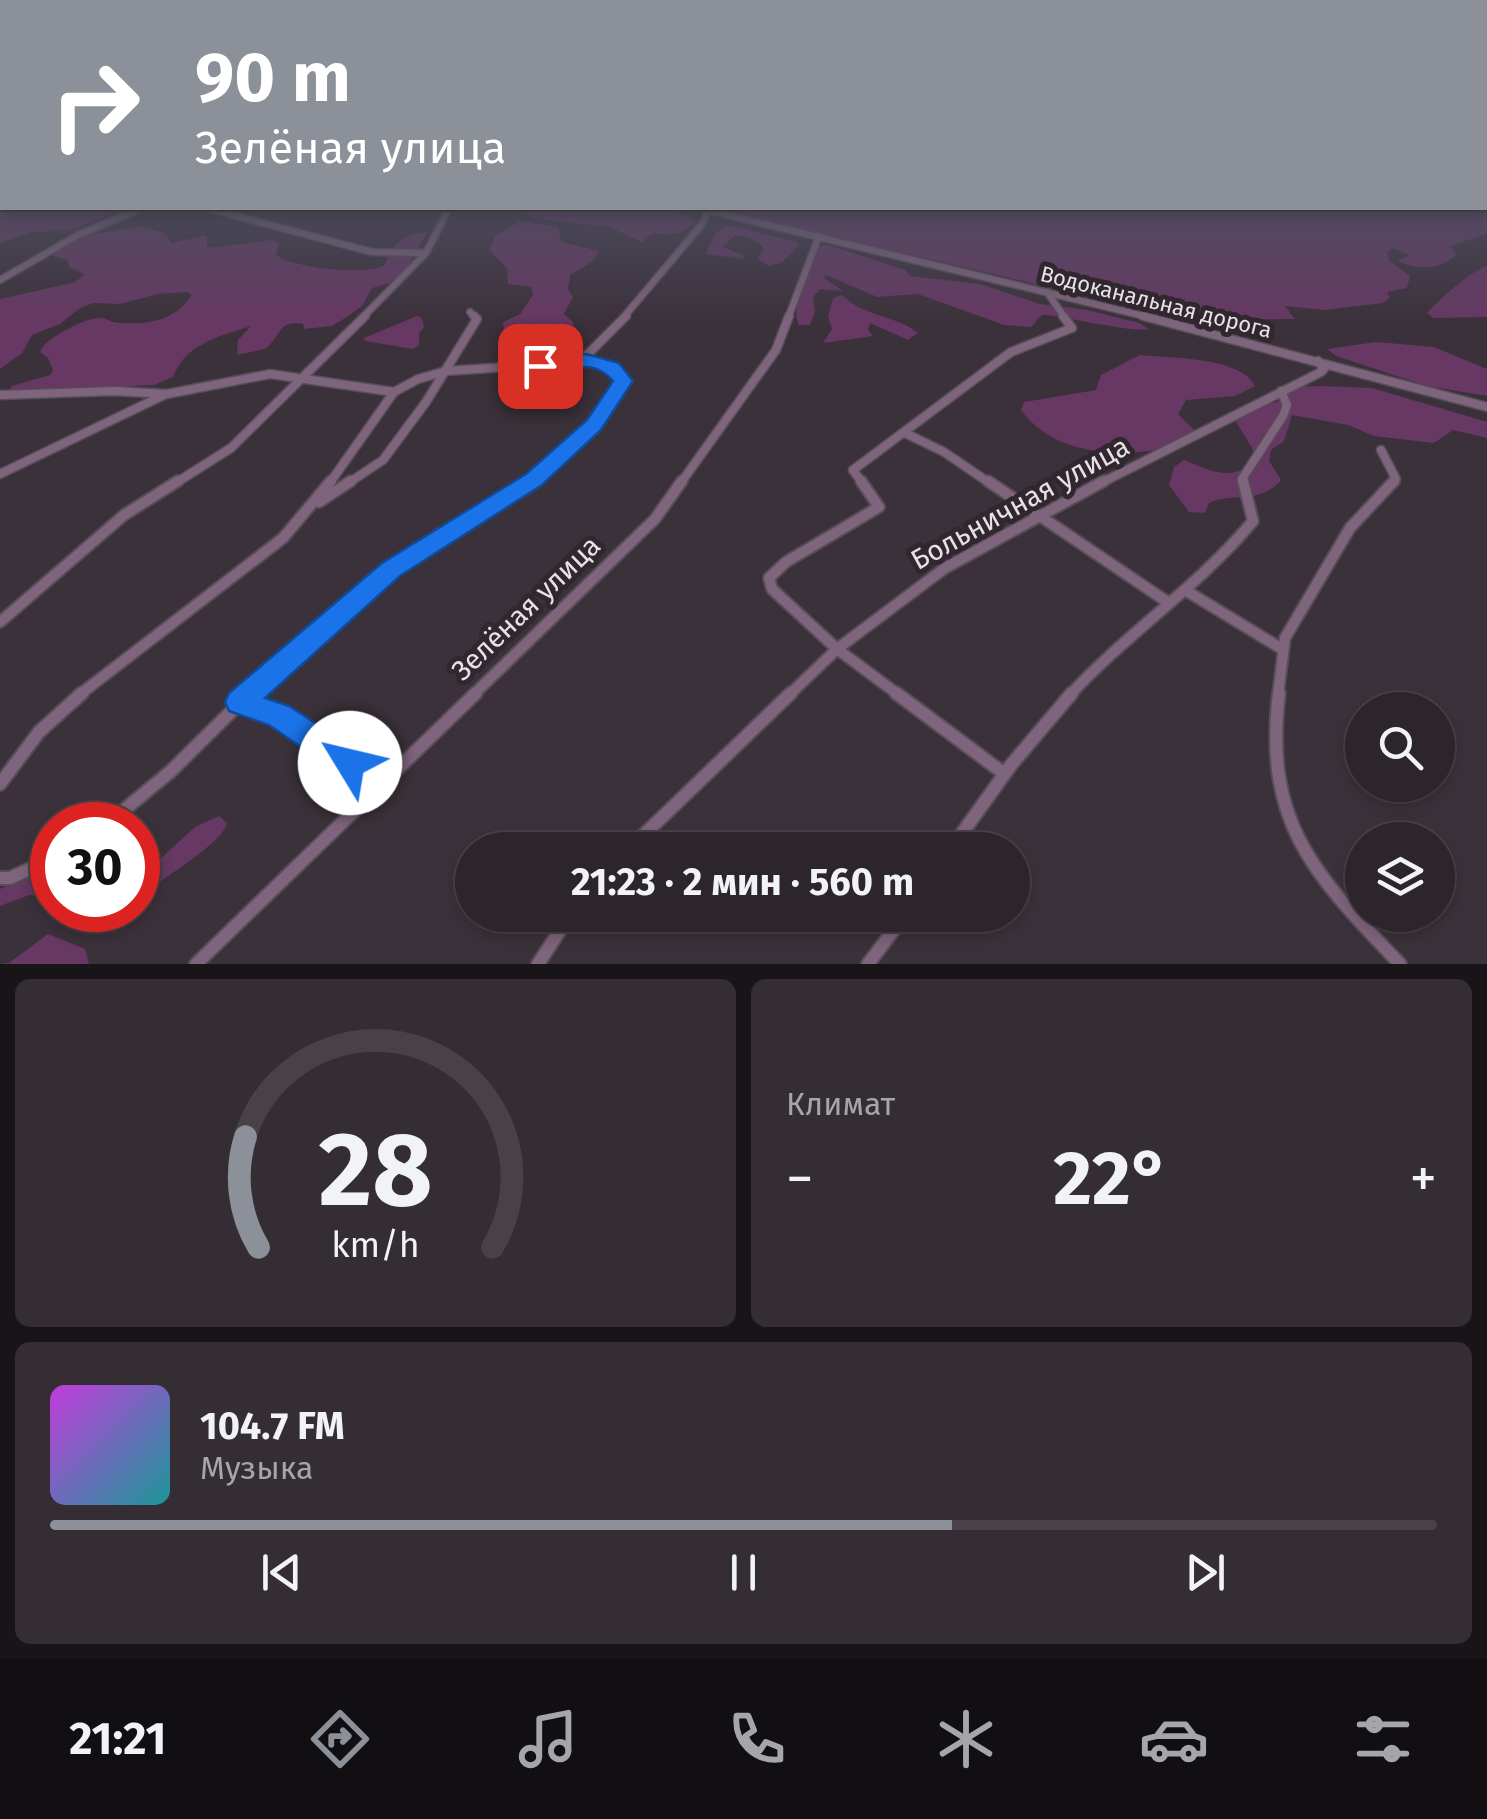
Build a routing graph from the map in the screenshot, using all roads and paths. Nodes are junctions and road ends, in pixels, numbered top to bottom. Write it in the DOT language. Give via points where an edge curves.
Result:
graph roads {
  1 [pos="85,232"];
  2 [pos="297,232"];
  3 [pos="437,232"];
  4 [pos="696,232"];
  5 [pos="802,232"];
  6 [pos="819,236"];
  7 [pos="426,253"];
  8 [pos="0,280"];
  9 [pos="1047,292"];
  10 [pos="470,312"];
  11 [pos="586,360"];
  12 [pos="1318,361"];
  13 [pos="446,372"];
  14 [pos="305,378"];
  15 [pos="1281,391"];
  16 [pos="394,392"];
  17 [pos="167,394"];
  18 [pos="0,396"];
  19 [pos="1487,407"];
  20 [pos="905,434"];
  21 [pos="1381,450"];
  22 [pos="0,474"];
  23 [pos="314,505"];
  24 [pos="1041,514"];
  25 [pos="1185,590"];
  26 [pos="1169,603"];
  27 [pos="0,622"];
  28 [pos="837,648"];
  29 [pos="1282,650"];
  30 [pos="240,702"];
  31 [pos="1002,772"];
  32 [pos="0,784"];
  33 [pos="379,784"];
  34 [pos="134,802"];
  35 [pos="647,832"];
  36 [pos="962,832"];
  37 [pos="30,869"];
  38 [pos="0,878"];
  39 [pos="559,932"];
  40 [pos="892,932"];
  41 [pos="196,964"];
  42 [pos="538,964"];
  43 [pos="868,964"];
  44 [pos="1400,964"];
  1 -- 8 [label="street"];
  2 -- 7 [label="street" via="372,252"];
  3 -- 7 [label="street"];
  4 -- 11 [label="street"];
  5 -- 6 [label="street, Водоканальная дорога"];
  6 -- 9 [label="street, Водоканальная дорога"];
  6 -- 33 [label="street, Зелёная улица" via="776,350 655,519"];
  7 -- 14 [label="street"];
  9 -- 12 [label="street, Водоканальная дорога"];
  9 -- 20 [label="street" via="1072,325 1069,331 1011,352"];
  10 -- 13 [label="street" via="477,319"];
  11 -- 13 [label="street"];
  11 -- 30 [label="street" via="612,367 624,381 594,425 511,497 391,570"];
  12 -- 15 [label="street, Больничная улица" via="1323,371"];
  12 -- 19 [label="street, Водоканальная дорога"];
  13 -- 16 [label="street"];
  13 -- 23 [label="street" via="383,460"];
  14 -- 16 [label="street"];
  14 -- 17 [label="street" via="260,374"];
  14 -- 27 [label="street" via="216,460 124,514"];
  15 -- 24 [label="street, Больничная улица"];
  15 -- 25 [label="street" via="1283,416 1242,479 1253,521"];
  16 -- 23 [label="street"];
  17 -- 18 [label="street"];
  17 -- 22 [label="street"];
  20 -- 24 [label="street"];
  20 -- 28 [label="street" via="853,470 879,507 768,578"];
  21 -- 29 [label="street" via="1396,479 1392,488 1350,528"];
  23 -- 32 [label="street" via="244,570 100,675 39,732"];
  24 -- 26 [label="street"];
  24 -- 28 [label="street, Больничная улица" via="945,568"];
  25 -- 26 [label="street"];
  25 -- 29 [label="street"];
  26 -- 31 [label="street" via="1127,638"];
  28 -- 31 [label="street"];
  28 -- 35 [label="street, Больничная улица"];
  29 -- 44 [label="street" via="1273,740 1282,796 1321,878"];
  30 -- 33 [label="street" via="279,716"];
  30 -- 34 [label="street"];
  31 -- 36 [label="street"];
  33 -- 41 [label="street, Зелёная улица"];
  37 -- 38 [label="street"];
  39 -- 42 [label="street"];
  40 -- 43 [label="street"];
}
